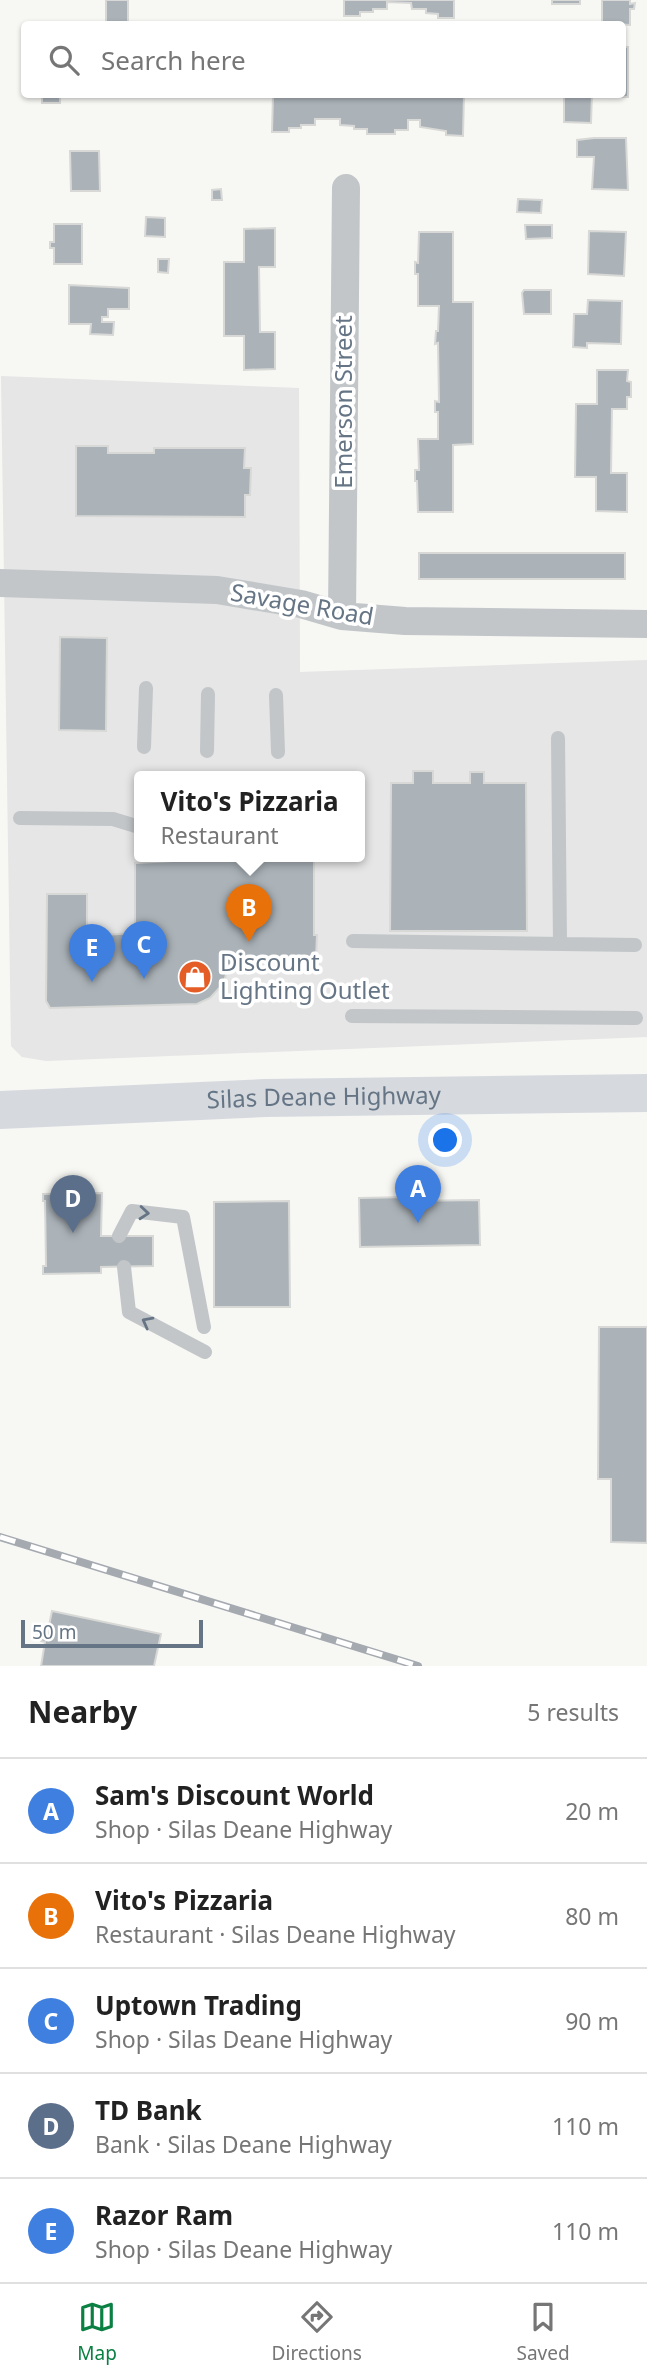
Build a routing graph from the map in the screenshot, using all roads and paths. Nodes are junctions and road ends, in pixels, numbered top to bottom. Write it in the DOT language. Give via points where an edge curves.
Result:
graph roads {
  1 [pos="346,188"];
  2 [pos="0,583"];
  3 [pos="342,616"];
  4 [pos="647,624"];
  5 [pos="146,688"];
  6 [pos="208,694"];
  7 [pos="276,695"];
  8 [pos="558,738"];
  9 [pos="144,747"];
  10 [pos="207,751"];
  11 [pos="278,752"];
  12 [pos="20,818"];
  13 [pos="134,826"];
  14 [pos="353,941"];
  15 [pos="560,944"];
  16 [pos="635,944"];
  17 [pos="352,1016"];
  18 [pos="636,1018"];
  19 [pos="647,1093"];
  20 [pos="0,1110"];
  21 [pos="120,1236"];
  22 [pos="124,1266"];
  23 [pos="204,1327"];
  24 [pos="205,1352"];
  1 -- 3 [label="street, Emerson Street"];
  2 -- 3 [label="street, Savage Road" via="217,590"];
  3 -- 4 [label="street, Savage Road"];
  5 -- 9 [label="lane"];
  6 -- 10 [label="lane"];
  7 -- 11 [label="lane"];
  8 -- 15 [label="lane"];
  12 -- 13 [label="lane" via="113,820"];
  14 -- 15 [label="lane"];
  15 -- 16 [label="lane"];
  17 -- 18 [label="lane"];
  19 -- 20 [label="main road, Silas Deane Highway" via="265,1098"];
  21 -- 23 [label="lane, one-way" via="132,1211 183,1217"];
  24 -- 22 [label="lane, one-way" via="129,1312"];
}
